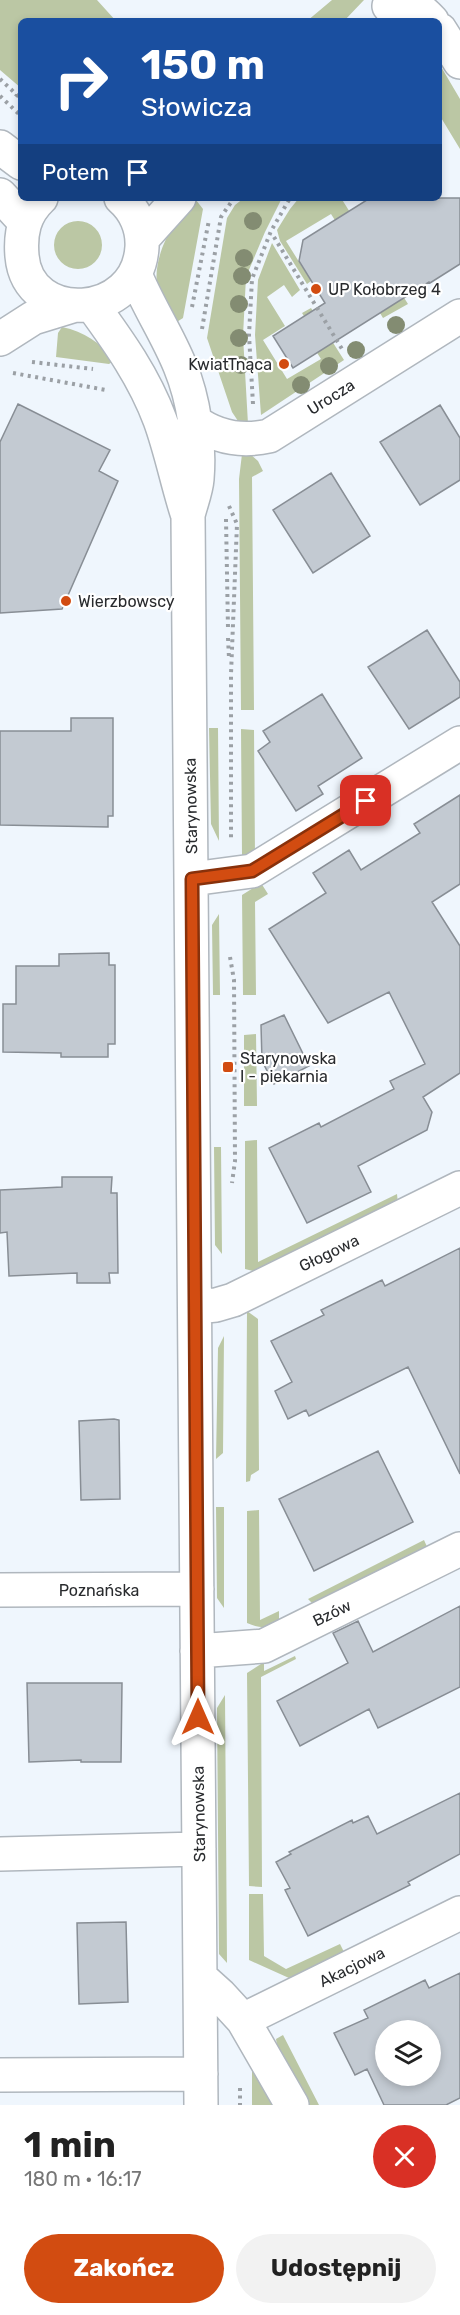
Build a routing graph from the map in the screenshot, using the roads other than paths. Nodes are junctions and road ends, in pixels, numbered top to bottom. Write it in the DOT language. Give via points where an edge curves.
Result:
graph roads {
  1 [pos="385,9"];
  2 [pos="429,18"];
  3 [pos="442,33"];
  4 [pos="460,62"];
  5 [pos="0,147"];
  6 [pos="18,161"];
  7 [pos="0,195"];
  8 [pos="123,201"];
  9 [pos="176,201"];
  10 [pos="29,219"];
  11 [pos="143,238"];
  12 [pos="135,274"];
  13 [pos="0,278"];
  14 [pos="82,305"];
  15 [pos="460,316"];
  16 [pos="10,350"];
  17 [pos="194,422"];
  18 [pos="188,514"];
  19 [pos="460,743"];
  20 [pos="192,879"];
  21 [pos="460,1188"];
  22 [pos="195,1307"];
  23 [pos="460,1550"];
  24 [pos="197,1589"];
  25 [pos="0,1590"];
  26 [pos="197,1652"];
  27 [pos="199,1849"];
  28 [pos="0,1854"];
  29 [pos="460,1913"];
  30 [pos="200,1977"];
  31 [pos="243,2020"];
  32 [pos="0,2075"];
  33 [pos="201,2089"];
  34 [pos="292,2105"];
  1 -- 2 [label="street" via="402,3 414,4"];
  3 -- 4 [label="street"];
  5 -- 6 [label="street"];
  7 -- 10 [label="street"];
  8 -- 11 [label="street" via="137,218"];
  9 -- 11 [label="street"];
  10 -- 13 [label="street"];
  10 -- 14 [label="street" via="22,262 33,282 50,298"];
  11 -- 12 [label="street"];
  12 -- 14 [label="street" via="112,298"];
  12 -- 17 [label="street, Starynowska" via="180,366"];
  14 -- 16 [label="street" via="33,318"];
  14 -- 18 [label="street, Starynowska" via="127,353 145,387"];
  15 -- 17 [label="street, Urocza" via="269,436 228,437"];
  17 -- 18 [label="street, Starynowska" via="197,481"];
  18 -- 20 [label="street, Starynowska"];
  19 -- 20 [label="street" via="252,871"];
  20 -- 22 [label="street, Starynowska"];
  21 -- 22 [label="street, Głogowa" via="233,1300"];
  22 -- 24 [label="street, Starynowska"];
  23 -- 26 [label="street, Bzów" via="264,1646"];
  24 -- 25 [label="street, Poznańska"];
  24 -- 26 [label="street, Starynowska"];
  26 -- 27 [label="street, Starynowska"];
  27 -- 28 [label="street"];
  27 -- 30 [label="street, Starynowska"];
  29 -- 31 [label="street, Akacjowa"];
  30 -- 31 [label="street"];
  30 -- 33 [label="street, Starynowska"];
  31 -- 34 [label="street"];
  32 -- 33 [label="street"];
}
